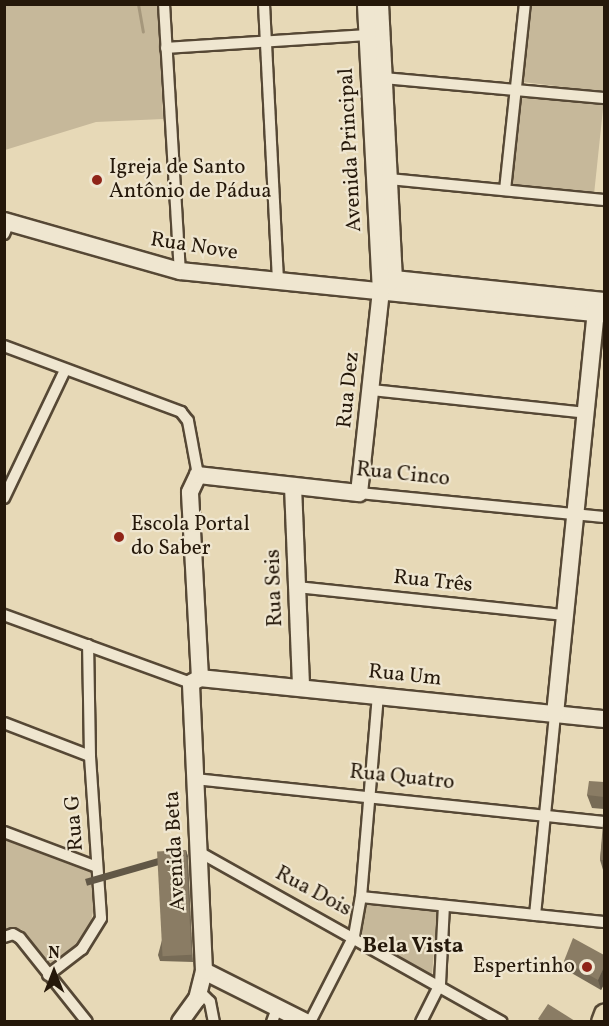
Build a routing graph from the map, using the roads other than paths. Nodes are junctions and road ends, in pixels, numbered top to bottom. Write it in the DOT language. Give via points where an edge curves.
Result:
graph roads {
  1 [pos="164,4"];
  2 [pos="264,4"];
  3 [pos="525,4"];
  4 [pos="373,5"];
  5 [pos="367,35"];
  6 [pos="266,42"];
  7 [pos="166,48"];
  8 [pos="383,78"];
  9 [pos="516,90"];
  10 [pos="604,98"];
  11 [pos="389,179"];
  12 [pos="506,190"];
  13 [pos="604,200"];
  14 [pos="6,225"];
  15 [pos="180,271"];
  16 [pos="394,279"];
  17 [pos="278,281"];
  18 [pos="381,292"];
  19 [pos="601,307"];
  20 [pos="4,346"];
  21 [pos="65,370"];
  22 [pos="372,390"];
  23 [pos="586,413"];
  24 [pos="198,475"];
  25 [pos="293,486"];
  26 [pos="359,493"];
  27 [pos="4,498"];
  28 [pos="575,514"];
  29 [pos="604,517"];
  30 [pos="297,587"];
  31 [pos="4,615"];
  32 [pos="565,615"];
  33 [pos="88,645"];
  34 [pos="195,680"];
  35 [pos="301,688"];
  36 [pos="378,696"];
  37 [pos="555,714"];
  38 [pos="604,719"];
  39 [pos="4,723"];
  40 [pos="90,756"];
  41 [pos="195,779"];
  42 [pos="370,797"];
  43 [pos="543,815"];
  44 [pos="604,822"];
  45 [pos="4,832"];
  46 [pos="199,852"];
  47 [pos="97,867"];
  48 [pos="361,897"];
  49 [pos="444,906"];
  50 [pos="535,915"];
  51 [pos="604,922"];
  52 [pos="354,936"];
  53 [pos="4,937"];
  54 [pos="204,971"];
  55 [pos="48,975"];
  56 [pos="440,984"];
  57 [pos="200,992"];
  58 [pos="604,1014"];
  59 [pos="274,1015"];
  60 [pos="87,1022"];
  61 [pos="180,1022"];
  62 [pos="214,1022"];
  63 [pos="308,1022"];
  64 [pos="421,1022"];
  65 [pos="502,1022"];
  66 [pos="601,1022"];
  1 -- 7 [label="street"];
  2 -- 6 [label="street"];
  3 -- 9 [label="street"];
  4 -- 5 [label="street, Avenida Principal"];
  4 -- 8 [label="street, Avenida Principal"];
  5 -- 6 [label="street"];
  5 -- 18 [label="street, Avenida Principal"];
  6 -- 7 [label="street"];
  6 -- 17 [label="street"];
  7 -- 15 [label="street"];
  8 -- 9 [label="street"];
  8 -- 11 [label="street, Avenida Principal"];
  9 -- 10 [label="street"];
  9 -- 12 [label="street"];
  11 -- 12 [label="street"];
  11 -- 16 [label="street, Avenida Principal"];
  12 -- 13 [label="street"];
  14 -- 15 [label="street, Rua Nove"];
  15 -- 17 [label="street, Rua Nove"];
  16 -- 18 [label="street"];
  16 -- 19 [label="street"];
  17 -- 18 [label="street, Rua Nove"];
  18 -- 19 [label="street"];
  18 -- 22 [label="street, Rua Dez"];
  19 -- 23 [label="street"];
  20 -- 21 [label="street"];
  21 -- 24 [label="street" via="181,412 188,421"];
  21 -- 27 [label="street"];
  22 -- 23 [label="street"];
  22 -- 26 [label="street, Rua Dez"];
  23 -- 28 [label="street"];
  24 -- 25 [label="street, Rua Cinco"];
  24 -- 34 [label="street, Avenida Beta" via="190,492"];
  25 -- 26 [label="street, Rua Cinco"];
  25 -- 30 [label="street, Rua Seis"];
  26 -- 28 [label="street, Rua Cinco"];
  28 -- 29 [label="street, Rua Cinco"];
  28 -- 32 [label="street"];
  30 -- 32 [label="street, Rua Três"];
  30 -- 35 [label="street, Rua Seis"];
  31 -- 33 [label="street"];
  32 -- 37 [label="street"];
  33 -- 34 [label="street"];
  33 -- 40 [label="street, Rua G"];
  34 -- 35 [label="street, Rua Um"];
  34 -- 41 [label="street, Avenida Beta"];
  35 -- 36 [label="street, Rua Um"];
  36 -- 37 [label="street, Rua Um"];
  36 -- 42 [label="street"];
  37 -- 38 [label="street, Rua Um"];
  37 -- 43 [label="street"];
  39 -- 40 [label="street"];
  40 -- 47 [label="street, Rua G"];
  41 -- 42 [label="street, Rua Quatro"];
  41 -- 46 [label="street, Avenida Beta"];
  42 -- 43 [label="street, Rua Quatro"];
  42 -- 48 [label="street"];
  43 -- 44 [label="street, Rua Quatro"];
  43 -- 50 [label="street"];
  45 -- 47 [label="street"];
  46 -- 52 [label="street, Rua Dois"];
  46 -- 54 [label="street, Avenida Beta"];
  47 -- 55 [label="street, Rua G" via="97,928 82,949"];
  48 -- 49 [label="street"];
  48 -- 52 [label="street"];
  49 -- 50 [label="street"];
  49 -- 56 [label="street"];
  50 -- 51 [label="street"];
  52 -- 56 [label="street, Rua Dois"];
  52 -- 63 [label="street"];
  53 -- 55 [label="street" via="14,934 20,938"];
  54 -- 57 [label="street, Avenida Beta"];
  54 -- 59 [label="street"];
  55 -- 60 [label="street"];
  56 -- 64 [label="street"];
  56 -- 65 [label="street, Rua Dois"];
  57 -- 61 [label="street, Avenida Beta"];
  57 -- 62 [label="street" via="210,1002"];
  58 -- 66 [label="main road"];
  59 -- 63 [label="street"];
}
